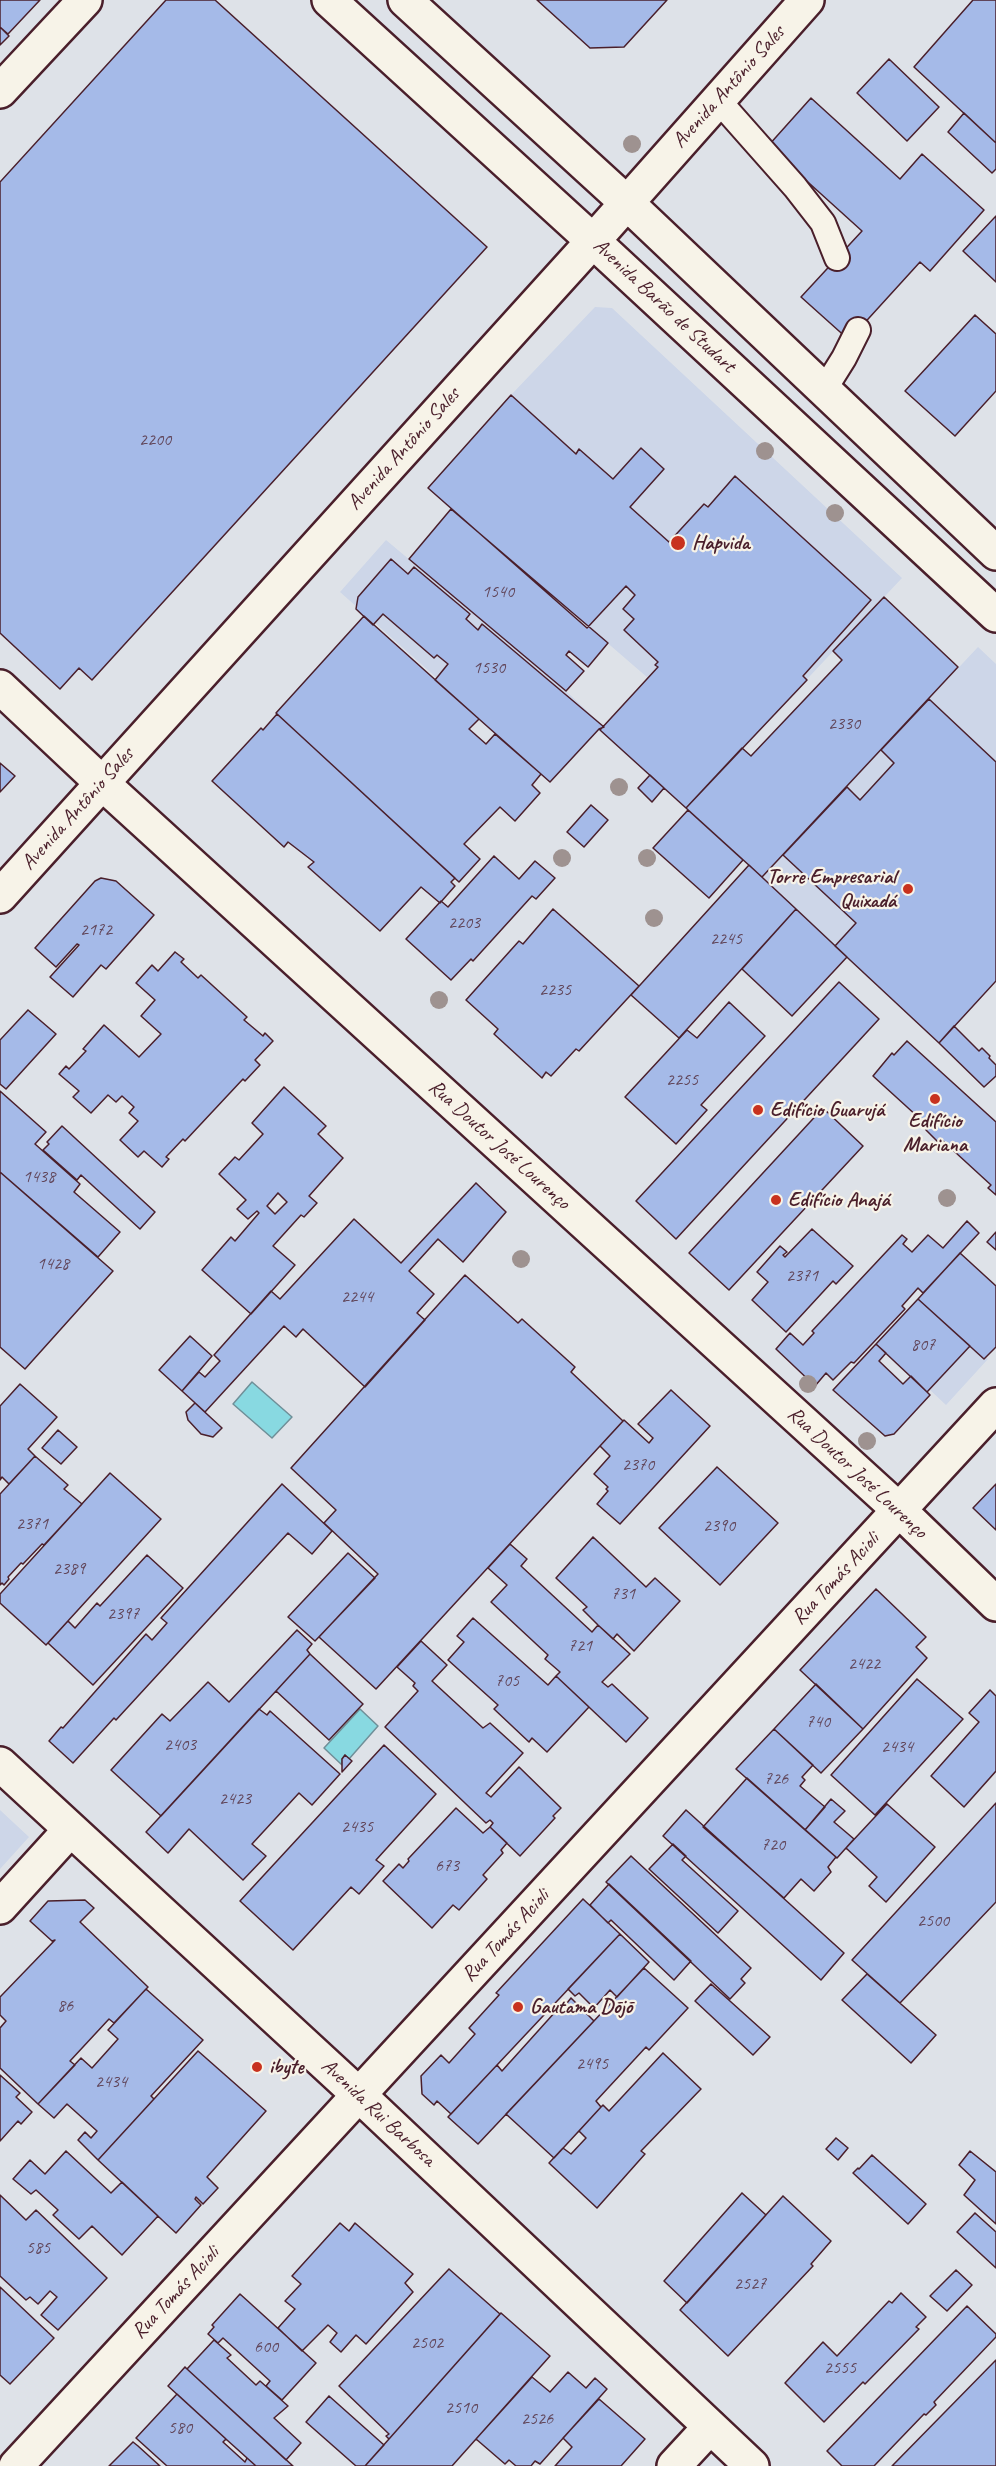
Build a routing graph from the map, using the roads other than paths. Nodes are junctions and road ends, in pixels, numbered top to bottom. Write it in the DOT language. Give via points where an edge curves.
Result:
graph roads {
  1 [pos="85,0"];
  2 [pos="329,0"];
  3 [pos="405,0"];
  4 [pos="807,0"];
  5 [pos="0,91"];
  6 [pos="718,100"];
  7 [pos="627,203"];
  8 [pos="593,241"];
  9 [pos="837,258"];
  10 [pos="858,330"];
  11 [pos="824,390"];
  12 [pos="996,553"];
  13 [pos="996,615"];
  14 [pos="0,687"];
  15 [pos="102,783"];
  16 [pos="0,896"];
  17 [pos="996,1405"];
  18 [pos="899,1510"];
  19 [pos="996,1604"];
  20 [pos="0,1764"];
  21 [pos="70,1830"];
  22 [pos="0,1907"];
  23 [pos="359,2095"];
  24 [pos="710,2427"];
  25 [pos="16,2466"];
  26 [pos="674,2466"];
  27 [pos="752,2466"];
  1 -- 5 [label="main road"];
  2 -- 8 [label="main road, Avenida Barão de Studart"];
  3 -- 7 [label="main road"];
  4 -- 6 [label="main road, Avenida Antônio Sales"];
  6 -- 7 [label="main road, Avenida Antônio Sales"];
  6 -- 9 [label="lane" via="823,223"];
  7 -- 8 [label="main road, Avenida Antônio Sales"];
  7 -- 11 [label="main road"];
  8 -- 13 [label="main road, Avenida Barão de Studart"];
  8 -- 15 [label="main road, Avenida Antônio Sales"];
  10 -- 11 [label="lane"];
  11 -- 12 [label="main road"];
  14 -- 15 [label="main road, Rua Doutor José Lourenço"];
  15 -- 16 [label="main road, Avenida Antônio Sales"];
  15 -- 18 [label="main road, Rua Doutor José Lourenço"];
  17 -- 18 [label="main road, Rua Tomás Acioli"];
  18 -- 19 [label="main road, Rua Doutor José Lourenço"];
  18 -- 23 [label="main road, Rua Tomás Acioli"];
  20 -- 21 [label="main road, Avenida Rui Barbosa"];
  21 -- 22 [label="main road"];
  21 -- 23 [label="main road, Avenida Rui Barbosa"];
  23 -- 24 [label="main road, Avenida Rui Barbosa"];
  23 -- 25 [label="main road, Rua Tomás Acioli"];
  24 -- 26 [label="main road"];
  24 -- 27 [label="main road, Avenida Rui Barbosa"];
}
